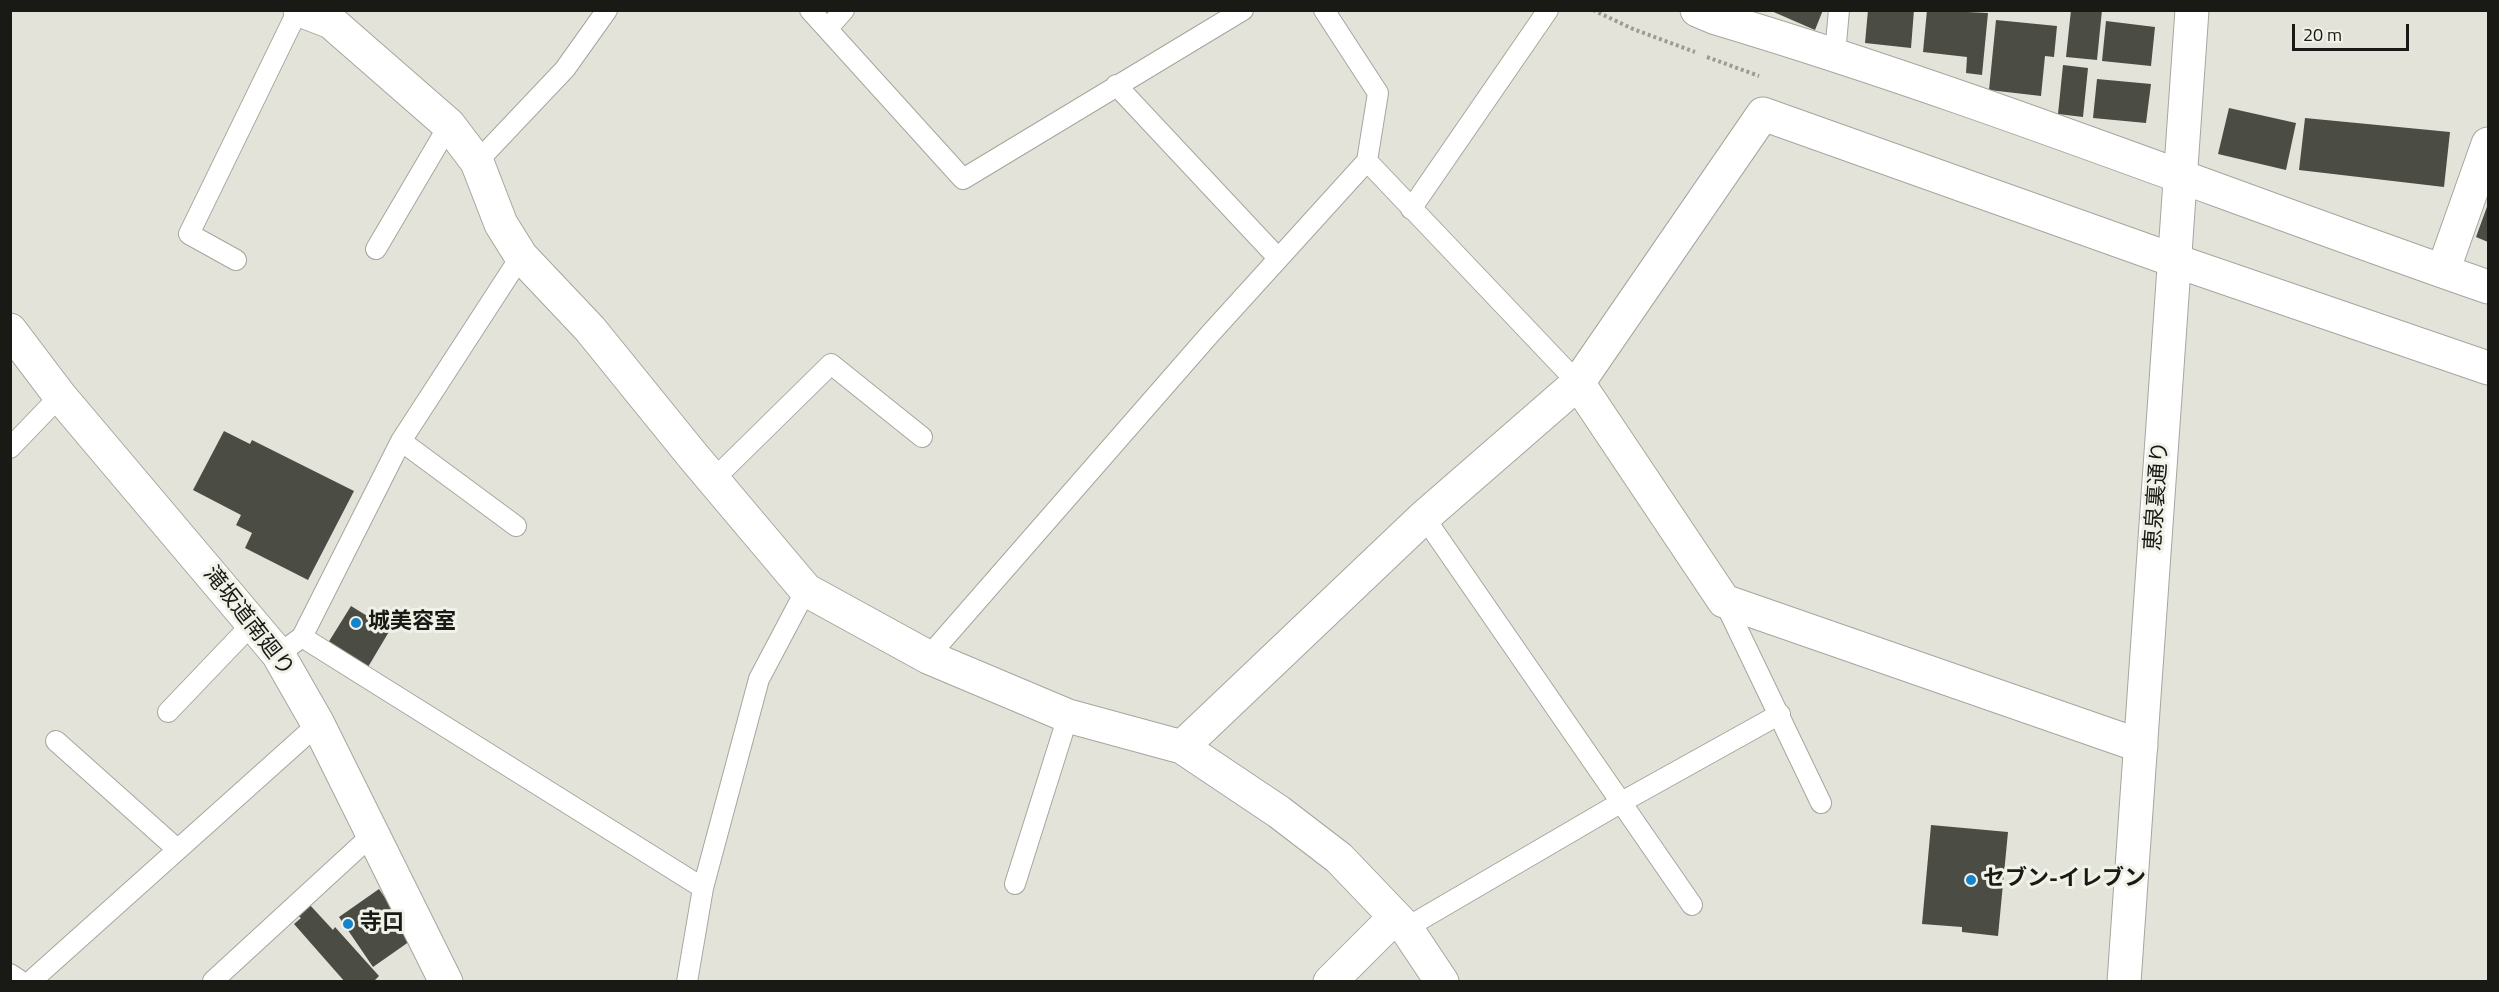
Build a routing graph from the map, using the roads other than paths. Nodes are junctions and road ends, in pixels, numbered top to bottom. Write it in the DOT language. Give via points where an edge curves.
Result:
graph roads {
  1 [pos="299,10"];
  2 [pos="607,10"];
  3 [pos="810,10"];
  4 [pos="844,10"];
  5 [pos="1243,10"];
  6 [pos="1324,10"];
  7 [pos="1548,10"];
  8 [pos="1697,10"];
  9 [pos="1839,10"];
  10 [pos="2193,10"];
  11 [pos="333,16"];
  12 [pos="828,28"];
  13 [pos="1835,54"];
  14 [pos="1116,85"];
  15 [pos="449,125"];
  16 [pos="2488,144"];
  17 [pos="1367,161"];
  18 [pos="477,162"];
  19 [pos="2180,177"];
  20 [pos="1411,209"];
  21 [pos="376,249"];
  22 [pos="521,256"];
  23 [pos="1278,258"];
  24 [pos="236,260"];
  25 [pos="2173,260"];
  26 [pos="2443,271"];
  27 [pos="2488,287"];
  28 [pos="10,330"];
  29 [pos="2488,368"];
  30 [pos="1578,383"];
  31 [pos="60,396"];
  32 [pos="922,437"];
  33 [pos="401,441"];
  34 [pos="10,447"];
  35 [pos="713,480"];
  36 [pos="1425,518"];
  37 [pos="516,526"];
  38 [pos="806,590"];
  39 [pos="1724,601"];
  40 [pos="254,622"];
  41 [pos="290,646"];
  42 [pos="928,657"];
  43 [pos="168,712"];
  44 [pos="1780,714"];
  45 [pos="1068,716"];
  46 [pos="318,724"];
  47 [pos="56,741"];
  48 [pos="2141,746"];
  49 [pos="1182,747"];
  50 [pos="1821,803"];
  51 [pos="1620,804"];
  52 [pos="373,834"];
  53 [pos="177,849"];
  54 [pos="1015,884"];
  55 [pos="704,888"];
  56 [pos="1692,905"];
  57 [pos="1401,922"];
  58 [pos="10,974"];
  59 [pos="22,981"];
  60 [pos="30,981"];
  61 [pos="213,981"];
  62 [pos="447,981"];
  63 [pos="687,981"];
  64 [pos="1330,981"];
  65 [pos="1442,981"];
  66 [pos="2124,981"];
  1 -- 11 [label="street"];
  1 -- 24 [label="lane" via="189,234"];
  2 -- 18 [label="lane" via="565,69"];
  3 -- 12 [label="lane"];
  4 -- 12 [label="lane"];
  5 -- 14 [label="lane"];
  6 -- 17 [label="lane" via="1378,93"];
  7 -- 20 [label="lane"];
  8 -- 13 [label="street"];
  9 -- 13 [label="lane"];
  10 -- 19 [label="street, 恵泉裏通り"];
  11 -- 15 [label="street"];
  12 -- 14 [label="lane" via="963,178"];
  13 -- 19 [label="street"];
  14 -- 23 [label="lane"];
  15 -- 18 [label="street"];
  15 -- 21 [label="lane"];
  16 -- 26 [label="street"];
  17 -- 20 [label="lane"];
  17 -- 23 [label="lane"];
  18 -- 22 [label="street" via="501,224"];
  19 -- 25 [label="street, 恵泉裏通り"];
  19 -- 26 [label="street"];
  20 -- 30 [label="lane"];
  22 -- 33 [label="lane"];
  22 -- 35 [label="street" via="590,329"];
  23 -- 42 [label="lane"];
  25 -- 29 [label="street"];
  25 -- 30 [label="street" via="1763,114"];
  25 -- 48 [label="street, 恵泉裏通り"];
  26 -- 27 [label="street"];
  28 -- 31 [label="street, 滝坂道南廻り"];
  30 -- 36 [label="street"];
  30 -- 39 [label="street"];
  31 -- 34 [label="lane"];
  31 -- 40 [label="street, 滝坂道南廻り"];
  32 -- 35 [label="lane" via="831,364"];
  33 -- 37 [label="lane"];
  33 -- 41 [label="lane"];
  35 -- 38 [label="street"];
  36 -- 49 [label="street"];
  36 -- 51 [label="lane"];
  38 -- 42 [label="street"];
  38 -- 55 [label="lane" via="759,679"];
  39 -- 44 [label="lane"];
  39 -- 48 [label="street"];
  40 -- 41 [label="street, 滝坂道南廻り"];
  40 -- 43 [label="lane"];
  41 -- 46 [label="street, 滝坂道南廻り"];
  41 -- 55 [label="lane"];
  42 -- 45 [label="street"];
  44 -- 50 [label="lane"];
  44 -- 51 [label="lane"];
  45 -- 49 [label="street"];
  45 -- 54 [label="lane"];
  46 -- 52 [label="street, 滝坂道南廻り"];
  46 -- 53 [label="lane"];
  47 -- 53 [label="lane"];
  48 -- 66 [label="street, 恵泉裏通り"];
  49 -- 57 [label="street" via="1339,858"];
  51 -- 56 [label="lane"];
  51 -- 57 [label="lane"];
  52 -- 61 [label="lane"];
  52 -- 62 [label="street, 滝坂道南廻り"];
  53 -- 60 [label="lane"];
  55 -- 63 [label="lane"];
  57 -- 64 [label="street"];
  57 -- 65 [label="street"];
  58 -- 59 [label="lane"];
}
